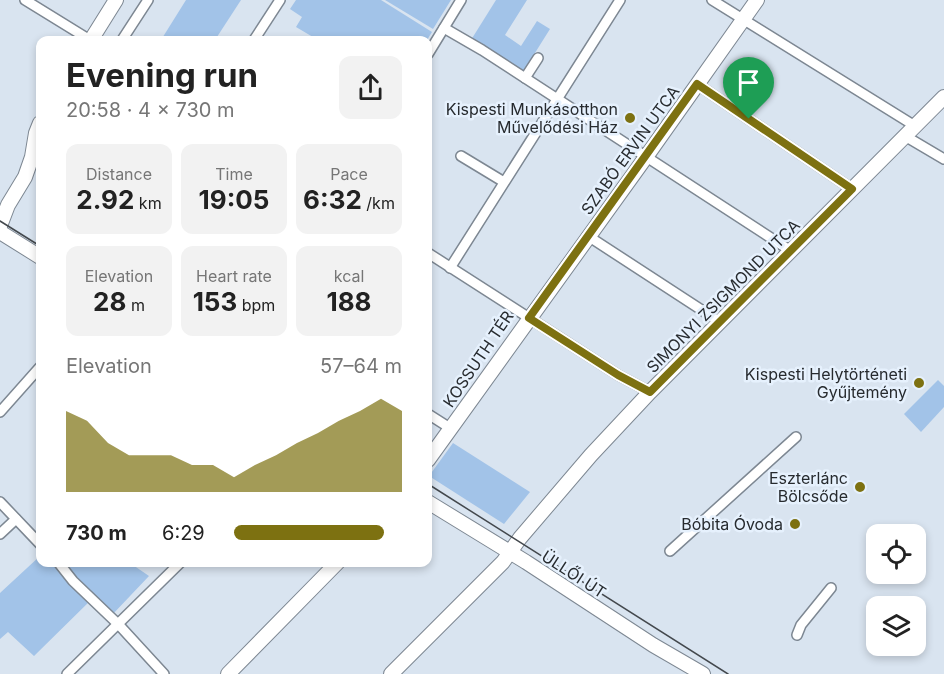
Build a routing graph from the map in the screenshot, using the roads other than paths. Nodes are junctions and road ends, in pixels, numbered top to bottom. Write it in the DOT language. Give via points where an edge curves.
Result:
graph roads {
  1 [pos="25,0"];
  2 [pos="116,0"];
  3 [pos="148,0"];
  4 [pos="280,0"];
  5 [pos="461,0"];
  6 [pos="620,0"];
  7 [pos="712,0"];
  8 [pos="757,0"];
  9 [pos="743,20"];
  10 [pos="444,28"];
  11 [pos="84,36"];
  12 [pos="93,36"];
  13 [pos="125,36"];
  14 [pos="257,36"];
  15 [pos="432,48"];
  16 [pos="538,58"];
  17 [pos="525,78"];
  18 [pos="697,84"];
  19 [pos="944,97"];
  20 [pos="557,99"];
  21 [pos="910,131"];
  22 [pos="36,133"];
  23 [pos="461,156"];
  24 [pos="646,157"];
  25 [pos="944,159"];
  26 [pos="504,182"];
  27 [pos="852,189"];
  28 [pos="0,226"];
  29 [pos="0,232"];
  30 [pos="588,236"];
  31 [pos="791,250"];
  32 [pos="36,254"];
  33 [pos="432,256"];
  34 [pos="450,268"];
  35 [pos="529,318"];
  36 [pos="720,322"];
  37 [pos="36,372"];
  38 [pos="650,392"];
  39 [pos="0,412"];
  40 [pos="432,417"];
  41 [pos="450,428"];
  42 [pos="796,437"];
  43 [pos="432,454"];
  44 [pos="0,502"];
  45 [pos="432,504"];
  46 [pos="16,519"];
  47 [pos="0,534"];
  48 [pos="36,540"];
  49 [pos="670,551"];
  50 [pos="510,552"];
  51 [pos="62,567"];
  52 [pos="175,567"];
  53 [pos="333,567"];
  54 [pos="831,588"];
  55 [pos="119,625"];
  56 [pos="797,634"];
  57 [pos="67,674"];
  58 [pos="164,674"];
  59 [pos="228,674"];
  60 [pos="391,674"];
  61 [pos="703,674"];
  1 -- 11 [label="street"];
  2 -- 12 [label="main road"];
  3 -- 13 [label="street"];
  4 -- 14 [label="street"];
  5 -- 10 [label="street"];
  6 -- 20 [label="street"];
  7 -- 9 [label="street"];
  8 -- 9 [label="main road, SZABÓ ERVIN UTCA"];
  9 -- 18 [label="main road, SZABÓ ERVIN UTCA"];
  9 -- 21 [label="street"];
  10 -- 15 [label="street"];
  10 -- 17 [label="street"];
  16 -- 17 [label="street"];
  17 -- 20 [label="street"];
  18 -- 24 [label="main road, SZABÓ ERVIN UTCA"];
  18 -- 27 [label="street"];
  19 -- 21 [label="main road, SIMONYI ZSIGMOND UTCA"];
  20 -- 24 [label="street"];
  20 -- 26 [label="street"];
  21 -- 25 [label="street"];
  21 -- 27 [label="main road, SIMONYI ZSIGMOND UTCA"];
  22 -- 28 [label="main road" via="25,177"];
  23 -- 26 [label="street"];
  24 -- 30 [label="main road, SZABÓ ERVIN UTCA"];
  24 -- 31 [label="street"];
  26 -- 34 [label="street"];
  27 -- 31 [label="main road, SIMONYI ZSIGMOND UTCA"];
  29 -- 32 [label="main road"];
  30 -- 35 [label="main road, SZABÓ ERVIN UTCA"];
  30 -- 36 [label="street"];
  31 -- 36 [label="main road, SIMONYI ZSIGMOND UTCA"];
  33 -- 34 [label="street, KOSSUTH TÉR"];
  34 -- 35 [label="street, KOSSUTH TÉR"];
  35 -- 38 [label="street"];
  35 -- 41 [label="main road, KOSSUTH TÉR"];
  36 -- 38 [label="main road, SIMONYI ZSIGMOND UTCA"];
  37 -- 39 [label="street"];
  38 -- 50 [label="main road, SIMONYI ZSIGMOND UTCA"];
  40 -- 41 [label="street, KOSSUTH TÉR"];
  41 -- 43 [label="main road, KOSSUTH TÉR"];
  42 -- 49 [label="street"];
  44 -- 46 [label="street"];
  45 -- 50 [label="main road, ÜLLŐI ÚT"];
  46 -- 47 [label="street"];
  46 -- 48 [label="street"];
  50 -- 60 [label="main road, SIMONYI ZSIGMOND UTCA"];
  50 -- 61 [label="main road, ÜLLŐI ÚT"];
  51 -- 55 [label="street"];
  52 -- 55 [label="street"];
  53 -- 59 [label="main road"];
  54 -- 56 [label="street"];
  55 -- 57 [label="street"];
  55 -- 58 [label="street"];
}
